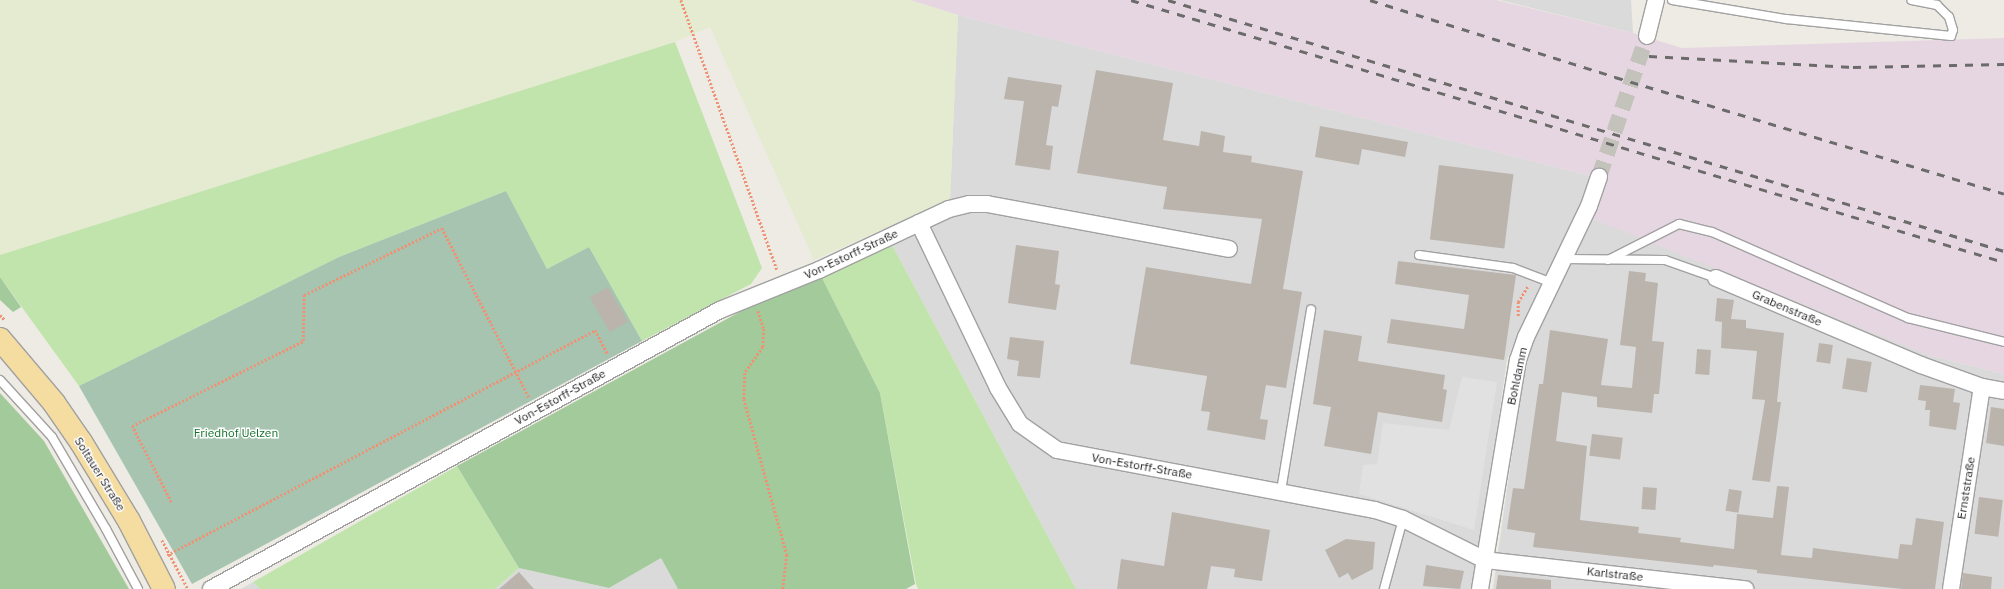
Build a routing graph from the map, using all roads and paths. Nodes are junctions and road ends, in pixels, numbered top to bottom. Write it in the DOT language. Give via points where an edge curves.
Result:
graph roads {
  1 [pos="681,0"];
  2 [pos="1656,0"];
  3 [pos="1672,0"];
  4 [pos="1911,0"];
  5 [pos="1647,36"];
  6 [pos="1599,177"];
  7 [pos="919,223"];
  8 [pos="1229,249"];
  9 [pos="1419,255"];
  10 [pos="1564,259"];
  11 [pos="1608,260"];
  12 [pos="1716,278"];
  13 [pos="1552,283"];
  14 [pos="782,284"];
  15 [pos="753,295"];
  16 [pos="1311,309"];
  17 [pos="0,339"];
  18 [pos="2004,342"];
  19 [pos="615,367"];
  20 [pos="516,371"];
  21 [pos="0,380"];
  22 [pos="1982,387"];
  23 [pos="2004,391"];
  24 [pos="536,410"];
  25 [pos="1281,491"];
  26 [pos="171,502"];
  27 [pos="1403,519"];
  28 [pos="1485,560"];
  29 [pos="150,562"];
  30 [pos="230,585"];
  31 [pos="138,589"];
  32 [pos="164,589"];
  33 [pos="211,589"];
  34 [pos="783,589"];
  35 [pos="1384,589"];
  36 [pos="1480,589"];
  37 [pos="1745,589"];
  38 [pos="1951,589"];
  1 -- 14 [label="path"];
  2 -- 5 [label="street"];
  3 -- 4 [label="lane" via="1786,19 1951,36 1953,30 1949,17 1937,5"];
  6 -- 10 [label="street, Bohldamm" via="1589,206"];
  7 -- 8 [label="street, Von-Estorff-Straße" via="949,209 969,204 987,204"];
  7 -- 14 [label="street, Von-Estorff-Straße"];
  7 -- 25 [label="street, Von-Estorff-Straße" via="998,388 1020,424 1057,450"];
  9 -- 13 [label="lane" via="1513,268"];
  10 -- 11 [label="lane, Grabenstraße"];
  10 -- 13 [label="street, Bohldamm"];
  11 -- 12 [label="lane, Grabenstraße" via="1665,260"];
  11 -- 18 [label="lane" via="1678,224 1712,232 1908,318"];
  12 -- 22 [label="street, Grabenstraße" via="1921,365"];
  13 -- 28 [label="street, Bohldamm" via="1518,360"];
  14 -- 15 [label="street, Von-Estorff-Straße"];
  15 -- 19 [label="street, Von-Estorff-Straße"];
  15 -- 34 [label="path" via="764,329 763,348 745,373 744,399 787,555"];
  16 -- 25 [label="lane"];
  17 -- 29 [label="main road, Soltauer Straße" via="24,366 85,448"];
  19 -- 20 [label="path" via="594,330"];
  19 -- 24 [label="street, Von-Estorff-Straße"];
  20 -- 24 [label="path"];
  20 -- 26 [label="path" via="442,228 304,295 303,342 132,426"];
  20 -- 29 [label="path" via="170,554"];
  21 -- 31 [label="lane" via="52,437"];
  22 -- 23 [label="street, Grabenstraße"];
  22 -- 38 [label="street, Ernststraße"];
  24 -- 30 [label="street, Von-Estorff-Straße"];
  25 -- 27 [label="street, Von-Estorff-Straße" via="1344,502"];
  27 -- 28 [label="street, Von-Estorff-Straße"];
  27 -- 35 [label="lane"];
  28 -- 36 [label="street, Bohldamm"];
  28 -- 37 [label="street, Karlstraße"];
  29 -- 32 [label="main road, Soltauer Straße"];
  30 -- 33 [label="street, Von-Estorff-Straße"];
}
